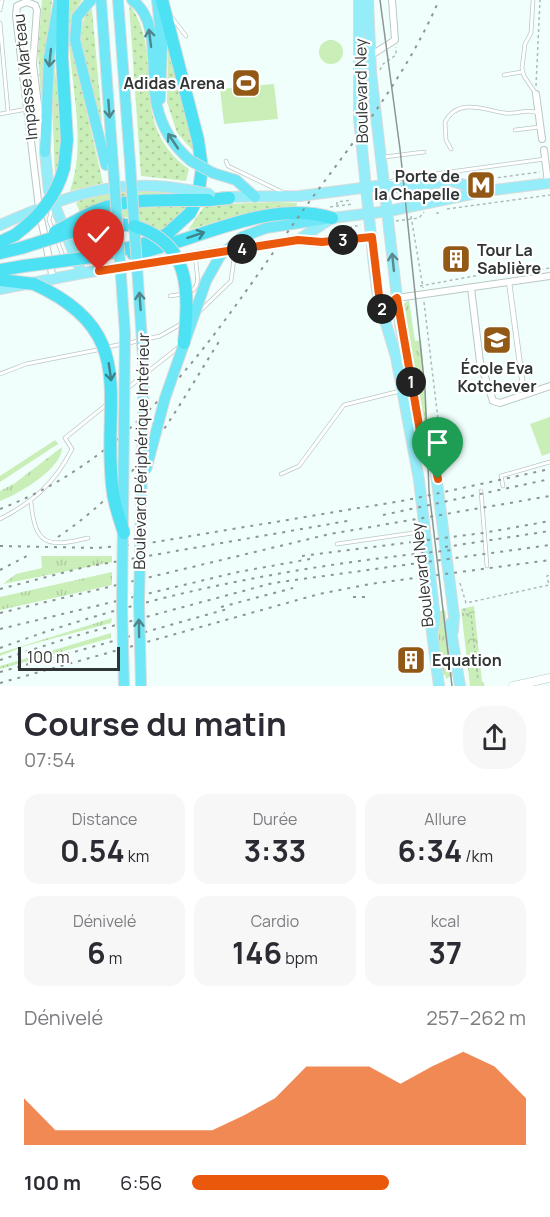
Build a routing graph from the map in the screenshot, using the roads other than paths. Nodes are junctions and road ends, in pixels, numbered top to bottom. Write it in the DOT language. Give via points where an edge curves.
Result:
graph roads {
  1 [pos="2,0"];
  2 [pos="61,0"];
  3 [pos="91,0"];
  4 [pos="101,0"];
  5 [pos="118,0"];
  6 [pos="132,0"];
  7 [pos="157,0"];
  8 [pos="162,0"];
  9 [pos="168,0"];
  10 [pos="359,0"];
  11 [pos="368,0"];
  12 [pos="392,0"];
  13 [pos="533,0"];
  14 [pos="16,3"];
  15 [pos="0,10"];
  16 [pos="0,23"];
  17 [pos="186,36"];
  18 [pos="370,56"];
  19 [pos="522,72"];
  20 [pos="504,75"];
  21 [pos="536,90"];
  22 [pos="27,109"];
  23 [pos="8,112"];
  24 [pos="0,114"];
  25 [pos="539,114"];
  26 [pos="160,117"];
  27 [pos="541,127"];
  28 [pos="515,130"];
  29 [pos="542,139"];
  30 [pos="451,149"];
  31 [pos="544,150"];
  32 [pos="45,152"];
  33 [pos="424,152"];
  34 [pos="381,158"];
  35 [pos="545,159"];
  36 [pos="226,161"];
  37 [pos="110,165"];
  38 [pos="549,183"];
  39 [pos="385,185"];
  40 [pos="367,189"];
  41 [pos="486,191"];
  42 [pos="187,195"];
  43 [pos="255,197"];
  44 [pos="288,197"];
  45 [pos="229,198"];
  46 [pos="54,201"];
  47 [pos="36,209"];
  48 [pos="334,212"];
  49 [pos="369,213"];
  50 [pos="390,216"];
  51 [pos="85,222"];
  52 [pos="0,225"];
  53 [pos="372,237"];
  54 [pos="298,240"];
  55 [pos="0,242"];
  56 [pos="235,250"];
  57 [pos="0,253"];
  58 [pos="99,256"];
  59 [pos="196,256"];
  60 [pos="0,270"];
  61 [pos="77,274"];
  62 [pos="550,276"];
  63 [pos="0,280"];
  64 [pos="48,280"];
  65 [pos="508,282"];
  66 [pos="471,288"];
  67 [pos="0,289"];
  68 [pos="170,296"];
  69 [pos="397,298"];
  70 [pos="382,309"];
  71 [pos="186,320"];
  72 [pos="184,343"];
  73 [pos="0,374"];
  74 [pos="550,386"];
  75 [pos="403,390"];
  76 [pos="524,394"];
  77 [pos="411,436"];
  78 [pos="550,462"];
  79 [pos="281,474"];
  80 [pos="141,485"];
  81 [pos="503,486"];
  82 [pos="481,491"];
  83 [pos="31,502"];
  84 [pos="0,519"];
  85 [pos="420,532"];
  86 [pos="124,533"];
  87 [pos="88,538"];
  88 [pos="337,544"];
  89 [pos="488,566"];
  90 [pos="433,630"];
  91 [pos="550,678"];
  92 [pos="124,686"];
  93 [pos="141,686"];
  94 [pos="439,686"];
  95 [pos="460,686"];
  96 [pos="513,686"];
  1 -- 15 [label="lane"];
  2 -- 32 [label="highway, one-way" via="50,57"];
  2 -- 55 [label="highway, bridge" via="67,140 64,168 53,196 33,222"];
  3 -- 37 [label="highway" via="77,17 75,40"];
  4 -- 37 [label="highway, one-way"];
  80 -- 5 [label="highway, Boulevard Périphérique Intérieur, one-way, bridge" via="143,333"];
  26 -- 6 [label="highway, one-way" via="149,28 141,8"];
  7 -- 26 [label="highway" via="162,45"];
  8 -- 58 [label="highway" via="198,140 202,168 198,197 183,222 167,234"];
  9 -- 17 [label="lane" via="174,22"];
  10 -- 40 [label="main road, Boulevard Ney" via="359,118"];
  11 -- 18 [label="main road, Boulevard Ney"];
  12 -- 18 [label="street, Boulevard Ney" via="395,40"];
  13 -- 19 [label="lane" via="531,33 525,44"];
  14 -- 22 [label="street, Impasse Marteau"];
  14 -- 32 [label="street, Impasse Marteau" via="31,2 37,10 33,64"];
  16 -- 23 [label="lane"];
  18 -- 34 [label="main road, Boulevard Ney"];
  19 -- 20 [label="lane"];
  19 -- 21 [label="lane"];
  21 -- 25 [label="street"];
  22 -- 23 [label="lane"];
  22 -- 47 [label="street, Impasse Marteau"];
  23 -- 24 [label="lane"];
  25 -- 27 [label="street"];
  25 -- 30 [label="lane" via="531,110 504,113 475,106 458,109 444,122"];
  43 -- 26 [label="highway, one-way, bridge" via="236,180 191,160 170,139"];
  27 -- 28 [label="lane"];
  27 -- 29 [label="street"];
  31 -- 35 [label="street"];
  32 -- 46 [label="main road" via="49,191"];
  33 -- 34 [label="lane"];
  34 -- 39 [label="main road, Boulevard Ney"];
  35 -- 38 [label="street"];
  35 -- 39 [label="lane" via="396,179"];
  36 -- 44 [label="lane" via="228,166"];
  37 -- 86 [label="highway, bridge" via="125,333"];
  38 -- 41 [label="main road"];
  39 -- 40 [label="main road"];
  39 -- 41 [label="main road" via="400,188 451,181"];
  39 -- 50 [label="main road, Boulevard Ney"];
  40 -- 44 [label="main road"];
  40 -- 49 [label="main road, Boulevard Ney"];
  41 -- 50 [label="main road"];
  42 -- 45 [label="highway, bridge"];
  42 -- 46 [label="main road" via="165,185 128,186"];
  42 -- 51 [label="highway" via="113,204"];
  43 -- 44 [label="main road"];
  43 -- 45 [label="main road"];
  46 -- 47 [label="main road"];
  46 -- 61 [label="main road"];
  47 -- 52 [label="main road"];
  47 -- 64 [label="street, Impasse Marteau"];
  48 -- 49 [label="main road"];
  48 -- 54 [label="main road"];
  58 -- 48 [label="highway, one-way" via="152,250 230,224 273,216"];
  48 -- 72 [label="highway, bridge" via="266,228 228,247 216,262"];
  49 -- 50 [label="main road"];
  49 -- 53 [label="main road, Boulevard Ney"];
  69 -- 50 [label="main road, Boulevard Ney, one-way"];
  51 -- 57 [label="highway, bridge"];
  51 -- 72 [label="highway, bridge" via="134,226 164,242 182,270 188,301"];
  53 -- 54 [label="main road"];
  53 -- 70 [label="main road, Boulevard Ney"];
  54 -- 56 [label="main road"];
  56 -- 59 [label="main road"];
  56 -- 71 [label="lane" via="231,281 205,308"];
  58 -- 60 [label="highway, bridge"];
  59 -- 61 [label="main road"];
  59 -- 68 [label="lane" via="195,289"];
  61 -- 64 [label="main road"];
  62 -- 65 [label="street"];
  63 -- 86 [label="highway, one-way, bridge" via="34,284 67,301 90,322 104,347 112,378 113,493"];
  64 -- 67 [label="main road"];
  65 -- 66 [label="street"];
  65 -- 76 [label="street"];
  66 -- 69 [label="street" via="423,290"];
  66 -- 76 [label="street" via="480,362 493,401 500,403"];
  69 -- 70 [label="street"];
  69 -- 95 [label="main road, Boulevard Ney" via="420,431 432,450 435,467 433,486 448,616 457,627"];
  70 -- 75 [label="main road, Boulevard Ney"];
  71 -- 73 [label="lane" via="160,336 26,364"];
  71 -- 83 [label="lane" via="192,332 189,339 65,438 72,449 66,462"];
  72 -- 80 [label="highway, bridge"];
  74 -- 76 [label="street"];
  75 -- 77 [label="main road, Boulevard Ney"];
  75 -- 79 [label="lane" via="344,405 299,466"];
  77 -- 85 [label="main road, Boulevard Ney"];
  77 -- 90 [label="main road, Boulevard Ney" via="426,535"];
  78 -- 81 [label="lane" via="501,476"];
  93 -- 80 [label="highway, Boulevard Périphérique Intérieur, one-way, bridge"];
  82 -- 89 [label="lane"];
  83 -- 84 [label="lane"];
  83 -- 87 [label="lane" via="33,525 45,540 69,543"];
  85 -- 88 [label="lane"];
  85 -- 90 [label="main road, Boulevard Ney"];
  86 -- 92 [label="highway, bridge"];
  90 -- 94 [label="main road, Boulevard Ney"];
  91 -- 96 [label="street"];
}
